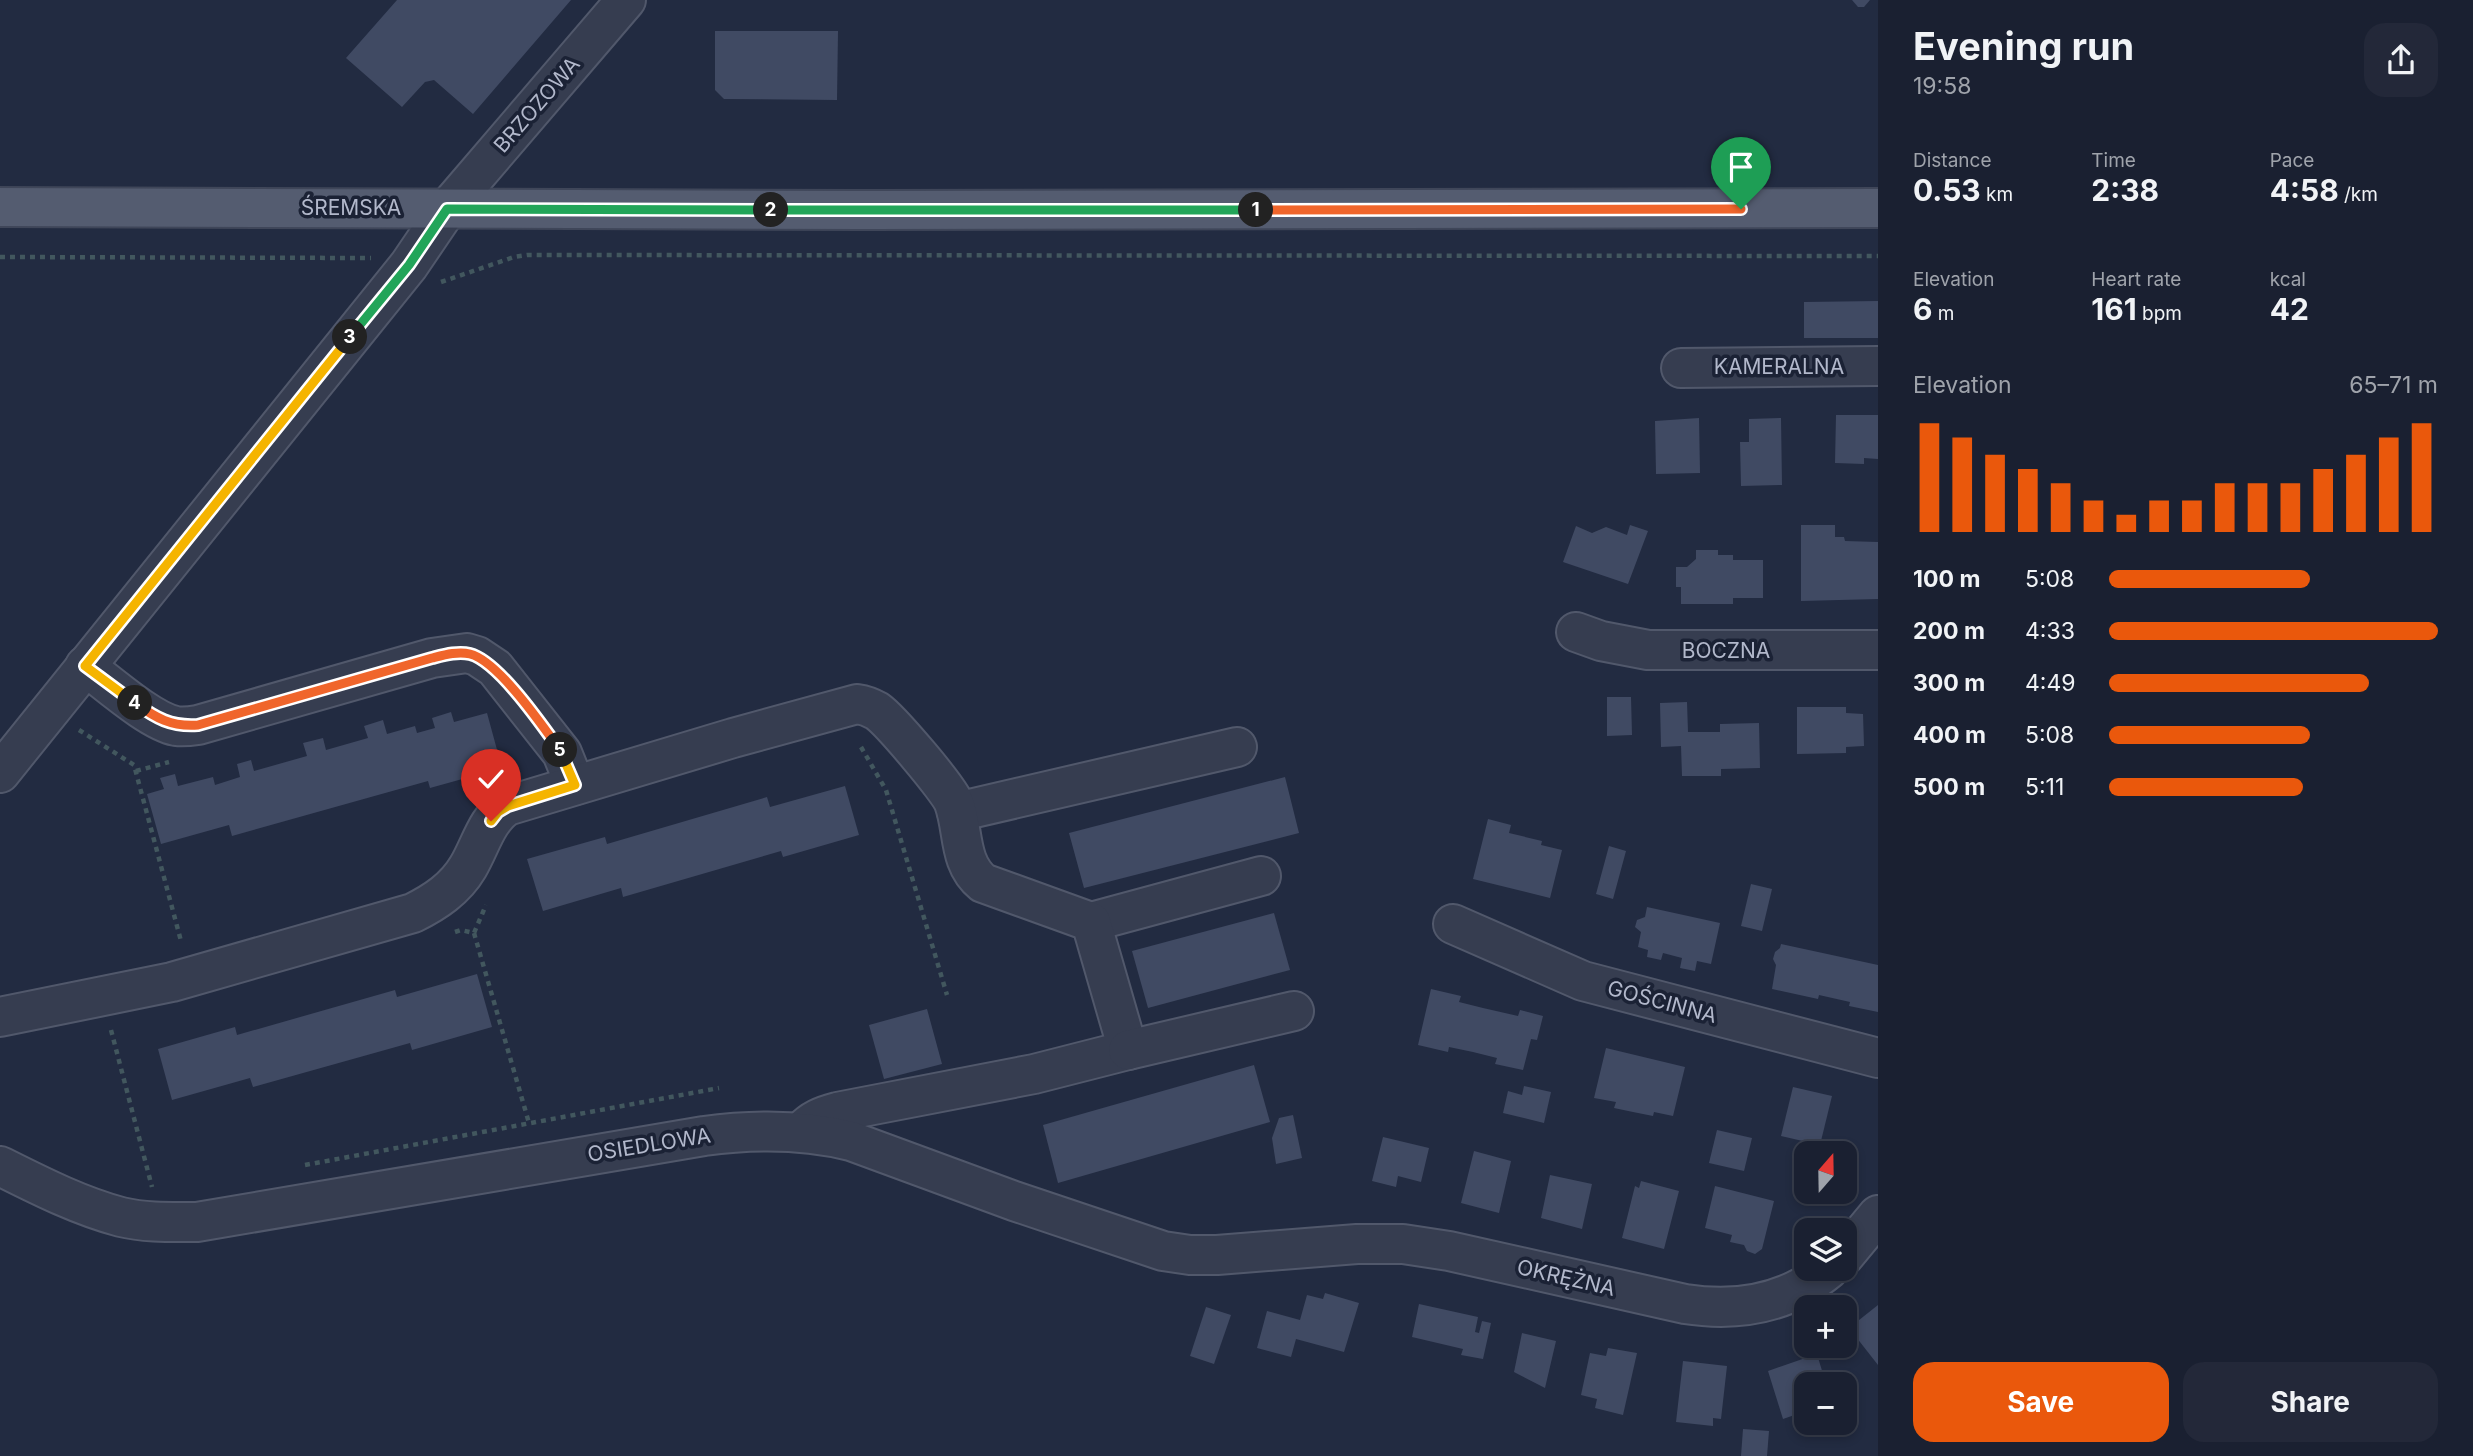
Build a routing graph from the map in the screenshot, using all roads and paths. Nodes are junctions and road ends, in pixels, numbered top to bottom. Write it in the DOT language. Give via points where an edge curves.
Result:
graph roads {
  1 [pos="626,0"];
  2 [pos="0,207"];
  3 [pos="1878,208"];
  4 [pos="447,209"];
  5 [pos="1878,256"];
  6 [pos="0,257"];
  7 [pos="376,258"];
  8 [pos="437,283"];
  9 [pos="1878,366"];
  10 [pos="1681,368"];
  11 [pos="1576,632"];
  12 [pos="1878,650"];
  13 [pos="85,666"];
  14 [pos="49,711"];
  15 [pos="860,746"];
  16 [pos="1237,747"];
  17 [pos="177,760"];
  18 [pos="136,771"];
  19 [pos="0,773"];
  20 [pos="575,785"];
  21 [pos="957,812"];
  22 [pos="1261,876"];
  23 [pos="490,895"];
  24 [pos="1091,922"];
  25 [pos="1454,925"];
  26 [pos="474,933"];
  27 [pos="448,934"];
  28 [pos="181,942"];
  29 [pos="947,995"];
  30 [pos="1294,1011"];
  31 [pos="0,1017"];
  32 [pos="110,1026"];
  33 [pos="1128,1050"];
  34 [pos="1878,1058"];
  35 [pos="719,1088"];
  36 [pos="529,1123"];
  37 [pos="802,1131"];
  38 [pos="301,1165"];
  39 [pos="0,1166"];
  40 [pos="153,1193"];
  41 [pos="1878,1215"];
  42 [pos="1857,1240"];
  43 [pos="1293,1250"];
  44 [pos="1811,1281"];
  1 -- 4 [label="street, BRZOZOWA"];
  2 -- 4 [label="main road, ŚREMSKA"];
  3 -- 4 [label="main road, ŚREMSKA"];
  4 -- 13 [label="street, BRZOZOWA" via="409,265"];
  5 -- 8 [label="path" via="527,255"];
  6 -- 7 [label="path"];
  9 -- 10 [label="street, KAMERALNA"];
  11 -- 12 [label="street, BOCZNA" via="1648,650"];
  13 -- 14 [label="street, BRZOZOWA"];
  13 -- 20 [label="street" via="153,716 189,726 432,658 467,653 495,668 562,754"];
  14 -- 18 [label="path" via="135,765"];
  14 -- 19 [label="street, BRZOZOWA"];
  15 -- 29 [label="path" via="886,790"];
  16 -- 21 [label="street"];
  17 -- 18 [label="path"];
  18 -- 28 [label="path"];
  20 -- 21 [label="street" via="856,704 887,719 951,796"];
  20 -- 31 [label="street" via="498,812 456,883 413,913 172,982"];
  21 -- 24 [label="street" via="974,876"];
  22 -- 24 [label="street"];
  23 -- 26 [label="path"];
  24 -- 33 [label="street"];
  25 -- 34 [label="street, GOŚCINNA" via="1583,981"];
  26 -- 27 [label="path"];
  26 -- 36 [label="path"];
  30 -- 33 [label="street"];
  32 -- 40 [label="path"];
  33 -- 37 [label="street" via="1034,1074 837,1112 819,1117"];
  35 -- 36 [label="path"];
  36 -- 38 [label="path"];
  37 -- 39 [label="street, OSIEDLOWA" via="692,1138 197,1222 122,1217"];
  37 -- 43 [label="street, OSIEDLOWA" via="885,1152 1163,1251 1217,1255"];
  41 -- 42 [label="street"];
  43 -- 44 [label="street, OKRĘŻNA" via="1379,1243 1425,1247 1711,1308 1753,1306"];
}
